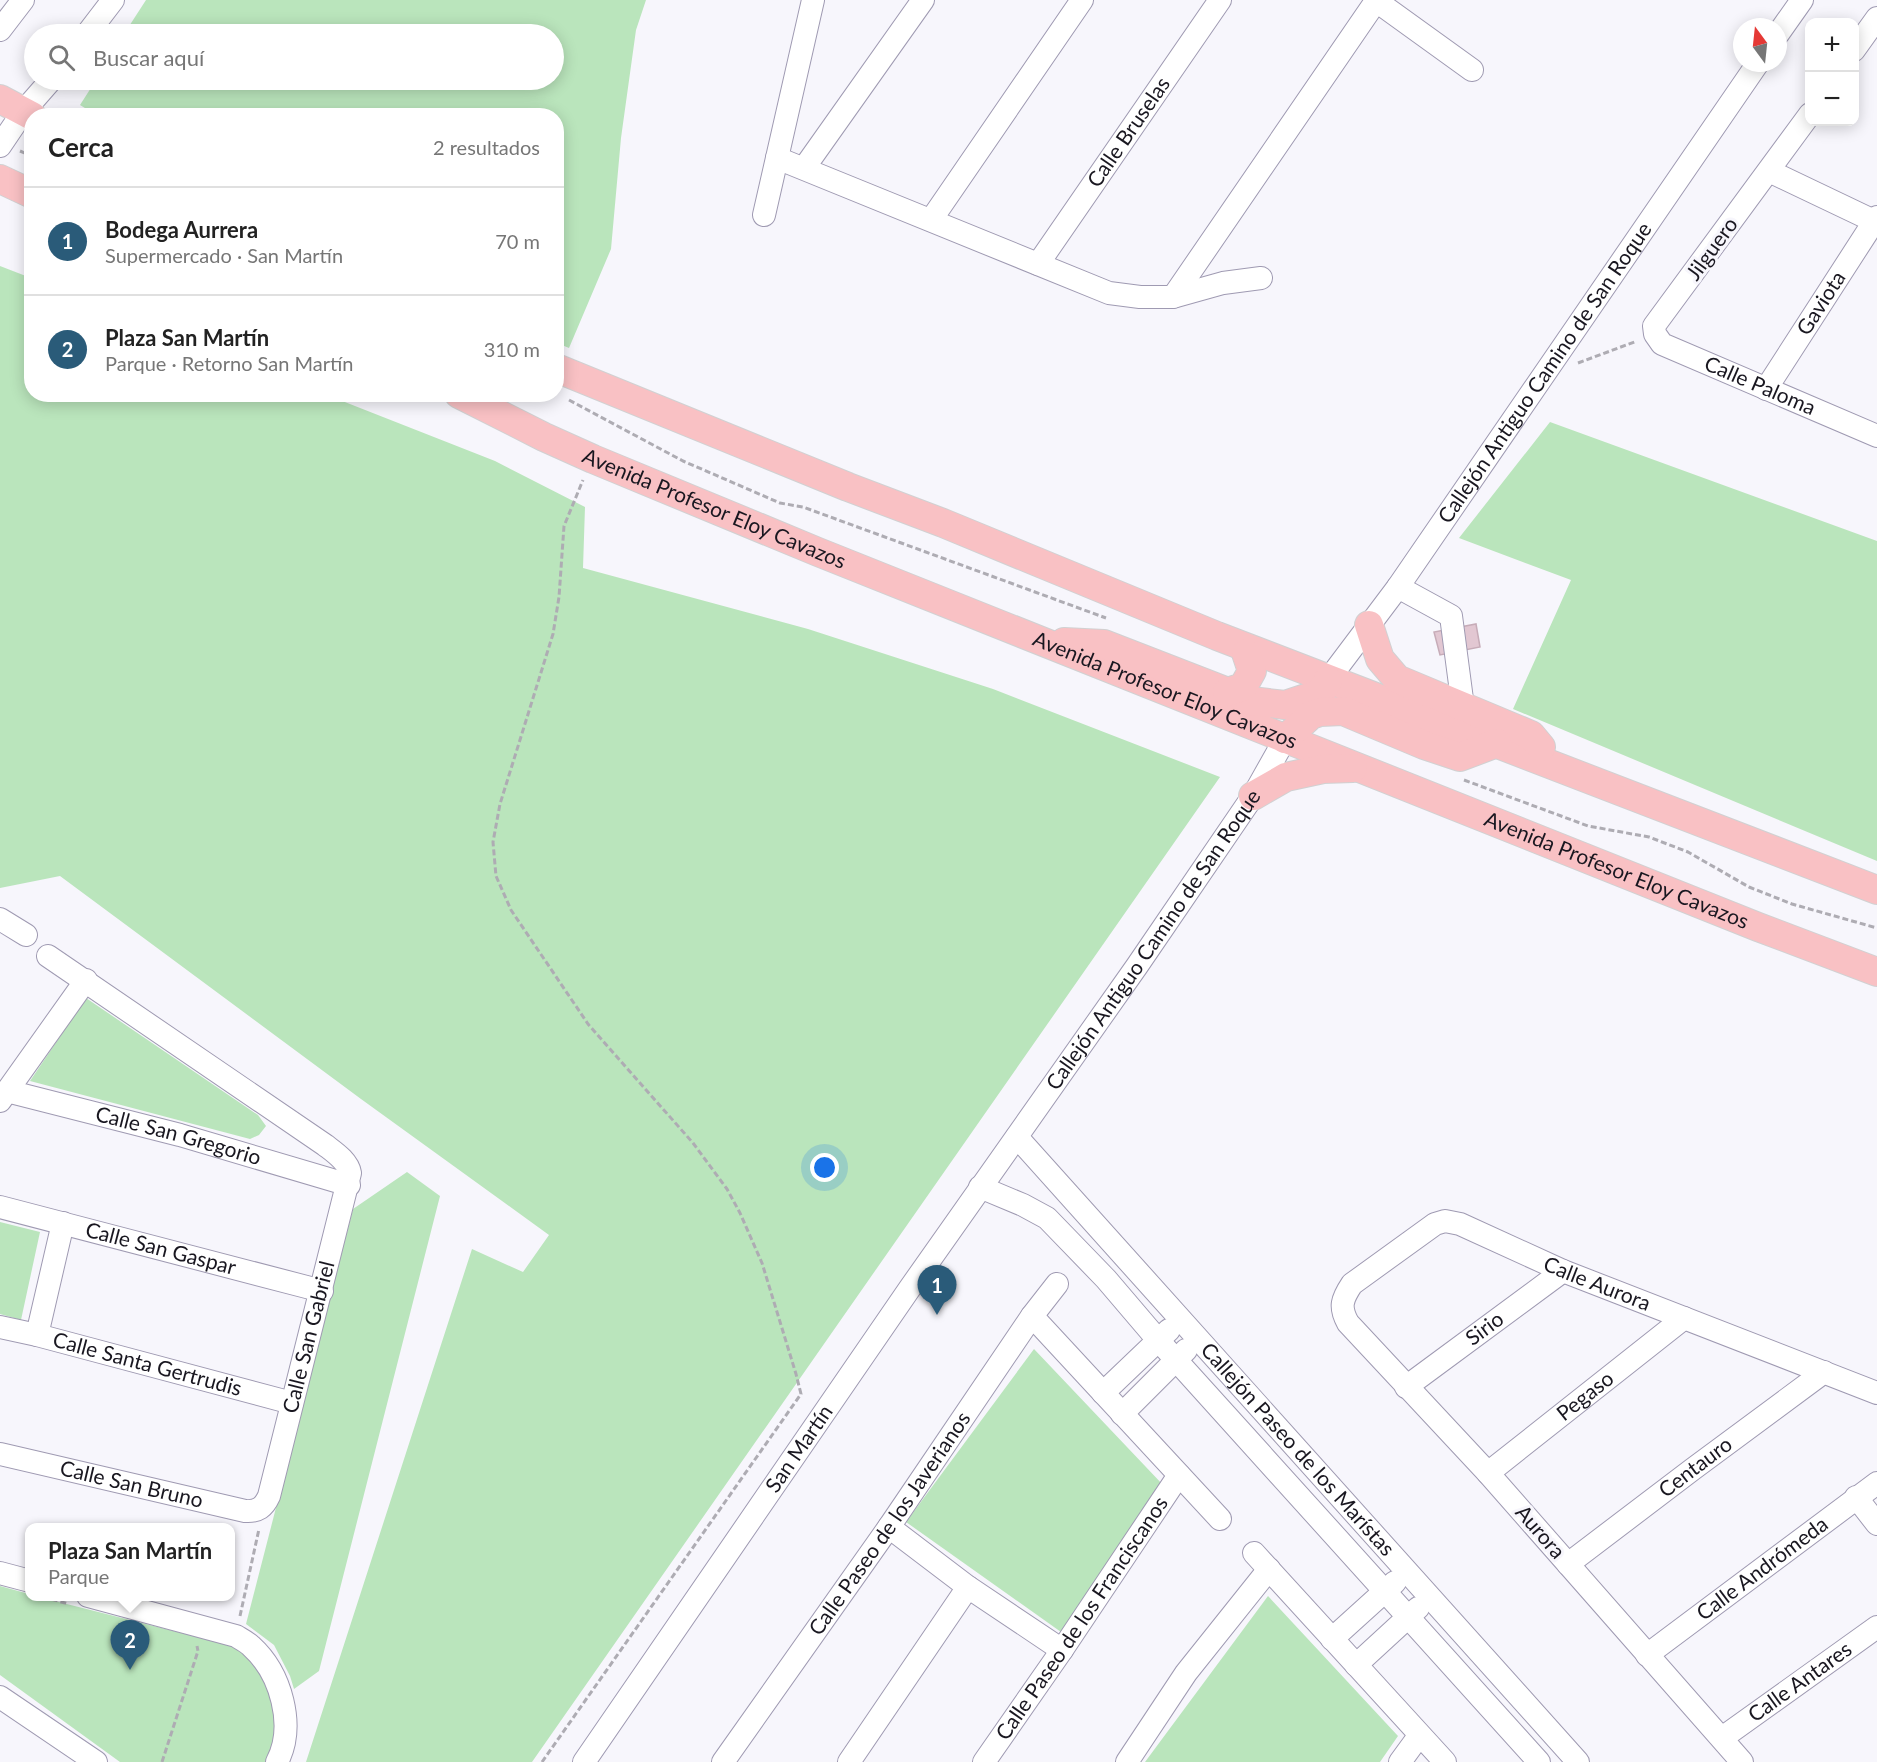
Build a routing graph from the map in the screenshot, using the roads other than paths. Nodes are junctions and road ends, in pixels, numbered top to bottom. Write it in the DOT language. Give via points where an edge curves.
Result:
graph roads {
  1 [pos="23,0"];
  2 [pos="113,0"];
  3 [pos="813,0"];
  4 [pos="922,0"];
  5 [pos="1082,0"];
  6 [pos="1220,0"];
  7 [pos="1375,0"];
  8 [pos="1802,0"];
  9 [pos="1877,18"];
  10 [pos="1787,21"];
  11 [pos="95,24"];
  12 [pos="0,30"];
  13 [pos="1859,43"];
  14 [pos="1472,70"];
  15 [pos="1752,72"];
  16 [pos="40,90"];
  17 [pos="18,109"];
  18 [pos="1805,120"];
  19 [pos="0,146"];
  20 [pos="777,158"];
  21 [pos="804,168"];
  22 [pos="1769,171"];
  23 [pos="0,179"];
  24 [pos="24,190"];
  25 [pos="764,215"];
  26 [pos="1876,219"];
  27 [pos="931,220"];
  28 [pos="1038,264"];
  29 [pos="1261,278"];
  30 [pos="1173,297"];
  31 [pos="1655,330"];
  32 [pos="564,371"];
  33 [pos="1766,389"];
  34 [pos="475,402"];
  35 [pos="1875,432"];
  36 [pos="1398,587"];
  37 [pos="1369,625"];
  38 [pos="1044,641"];
  39 [pos="1237,647"];
  40 [pos="1328,680"];
  41 [pos="1227,692"];
  42 [pos="1285,705"];
  43 [pos="1463,707"];
  44 [pos="1285,739"];
  45 [pos="1497,743"];
  46 [pos="1559,767"];
  47 [pos="1360,768"];
  48 [pos="1253,796"];
  49 [pos="1877,890"];
  50 [pos="0,919"];
  51 [pos="26,935"];
  52 [pos="48,956"];
  53 [pos="1877,972"];
  54 [pos="86,980"];
  55 [pos="3,1097"];
  56 [pos="1017,1137"];
  57 [pos="349,1177"];
  58 [pos="980,1188"];
  59 [pos="0,1207"];
  60 [pos="63,1223"];
  61 [pos="1563,1271"];
  62 [pos="1057,1284"];
  63 [pos="322,1291"];
  64 [pos="1343,1304"];
  65 [pos="1032,1316"];
  66 [pos="1684,1318"];
  67 [pos="1181,1319"];
  68 [pos="0,1327"];
  69 [pos="37,1335"];
  70 [pos="1198,1338"];
  71 [pos="1158,1340"];
  72 [pos="1176,1359"];
  73 [pos="1824,1372"];
  74 [pos="1406,1387"];
  75 [pos="1103,1393"];
  76 [pos="1877,1393"];
  77 [pos="292,1403"];
  78 [pos="1122,1414"];
  79 [pos="0,1454"];
  80 [pos="1488,1473"];
  81 [pos="1179,1475"];
  82 [pos="1877,1483"];
  83 [pos="1856,1497"];
  84 [pos="263,1507"];
  85 [pos="1220,1519"];
  86 [pos="1877,1524"];
  87 [pos="889,1527"];
  88 [pos="1568,1564"];
  89 [pos="1407,1571"];
  90 [pos="0,1573"];
  91 [pos="25,1580"];
  92 [pos="968,1587"];
  93 [pos="1385,1592"];
  94 [pos="1431,1598"];
  95 [pos="81,1601"];
  96 [pos="1408,1617"];
  97 [pos="1877,1627"];
  98 [pos="1332,1639"];
  99 [pos="1062,1650"];
  100 [pos="1647,1655"];
  101 [pos="1356,1665"];
  102 [pos="0,1697"];
  103 [pos="1419,1736"];
  104 [pos="1722,1738"];
  105 [pos="96,1762"];
  106 [pos="277,1762"];
  107 [pos="584,1762"];
  108 [pos="723,1762"];
  109 [pos="849,1762"];
  110 [pos="984,1762"];
  111 [pos="1127,1762"];
  112 [pos="1400,1762"];
  113 [pos="1445,1762"];
  114 [pos="1539,1762"];
  115 [pos="1578,1762"];
  116 [pos="1742,1762"];
  1 -- 12 [label="street"];
  2 -- 11 [label="street"];
  3 -- 20 [label="street"];
  4 -- 21 [label="street"];
  5 -- 27 [label="street"];
  6 -- 28 [label="street, Calle Bruselas"];
  7 -- 14 [label="street"];
  7 -- 30 [label="street"];
  8 -- 10 [label="street"];
  9 -- 13 [label="street"];
  15 -- 36 [label="street, Callejón Antiguo Camino de San Roque"];
  16 -- 17 [label="street"];
  17 -- 19 [label="street"];
  18 -- 22 [label="street, Jilguero"];
  20 -- 21 [label="street"];
  20 -- 25 [label="street"];
  21 -- 27 [label="street"];
  22 -- 26 [label="street"];
  22 -- 31 [label="street, Jilguero"];
  23 -- 24 [label="main road"];
  26 -- 33 [label="street, Gaviota"];
  27 -- 28 [label="street"];
  28 -- 30 [label="street" via="1109,293"];
  29 -- 30 [label="street" via="1223,283"];
  31 -- 33 [label="street, Calle Paloma" via="1662,344"];
  32 -- 39 [label="main road" via="943,523"];
  33 -- 35 [label="street, Calle Paloma"];
  34 -- 38 [label="main road, Avenida Profesor Eloy Cavazos" via="593,459"];
  36 -- 37 [label="street, Callejón Antiguo Camino de San Roque"];
  36 -- 43 [label="street" via="1451,616"];
  37 -- 40 [label="street, Callejón Antiguo Camino de San Roque"];
  37 -- 43 [label="main road" via="1380,658 1397,679"];
  38 -- 41 [label="main road" via="1104,644"];
  38 -- 44 [label="main road, Avenida Profesor Eloy Cavazos"];
  39 -- 40 [label="main road"];
  39 -- 41 [label="main road" via="1252,671 1243,687"];
  39 -- 42 [label="main road" via="1258,661"];
  40 -- 42 [label="main road" via="1321,693"];
  40 -- 45 [label="main road"];
  41 -- 42 [label="main road" via="1251,701"];
  42 -- 44 [label="main road"];
  43 -- 46 [label="main road" via="1531,735"];
  44 -- 45 [label="main road" via="1311,715 1343,711 1460,757"];
  44 -- 47 [label="main road, Avenida Profesor Eloy Cavazos"];
  44 -- 48 [label="street, Callejón Antiguo Camino de San Roque"];
  45 -- 46 [label="main road"];
  46 -- 49 [label="main road"];
  47 -- 48 [label="main road" via="1323,769 1286,777"];
  47 -- 53 [label="main road, Avenida Profesor Eloy Cavazos"];
  48 -- 56 [label="street, Callejón Antiguo Camino de San Roque"];
  50 -- 51 [label="street"];
  52 -- 54 [label="street"];
  54 -- 55 [label="street"];
  54 -- 57 [label="street" via="325,1144"];
  55 -- 57 [label="street, Calle San Gregorio"];
  56 -- 58 [label="street, San Martín"];
  56 -- 67 [label="street, Callejón Paseo de los Marístas"];
  57 -- 63 [label="street, Calle San Gabriel"];
  58 -- 71 [label="street, Callejón Paseo de los Marístas" via="1047,1218"];
  58 -- 107 [label="street, San Martín"];
  59 -- 60 [label="street, Calle San Gaspar"];
  60 -- 63 [label="street, Calle San Gaspar"];
  60 -- 69 [label="street"];
  61 -- 64 [label="street, Calle Aurora" via="1478,1231 1446,1221 1435,1224 1352,1284"];
  61 -- 66 [label="street, Calle Aurora"];
  61 -- 74 [label="street, Sirio"];
  62 -- 65 [label="street, Calle Paseo de los Javerianos"];
  63 -- 77 [label="street, Calle San Gabriel"];
  64 -- 74 [label="street, Aurora" via="1342,1314 1348,1323"];
  65 -- 75 [label="street"];
  65 -- 87 [label="street, Calle Paseo de los Javerianos"];
  66 -- 73 [label="street, Calle Aurora"];
  66 -- 80 [label="street, Pegaso"];
  67 -- 70 [label="street, Callejón Paseo de los Marístas"];
  67 -- 71 [label="street"];
  68 -- 69 [label="street, Calle Santa Gertrudis"];
  69 -- 77 [label="street, Calle Santa Gertrudis"];
  70 -- 72 [label="street"];
  70 -- 89 [label="street, Callejón Paseo de los Marístas"];
  71 -- 72 [label="street, Callejón Paseo de los Marístas"];
  71 -- 75 [label="street"];
  72 -- 78 [label="street"];
  72 -- 93 [label="street, Callejón Paseo de los Marístas"];
  73 -- 76 [label="street, Calle Aurora"];
  73 -- 88 [label="street, Centauro"];
  74 -- 80 [label="street, Aurora"];
  75 -- 78 [label="street"];
  77 -- 84 [label="street, Calle San Gabriel"];
  78 -- 81 [label="street"];
  79 -- 84 [label="street, Calle San Bruno" via="245,1511"];
  80 -- 88 [label="street, Aurora"];
  81 -- 85 [label="street"];
  81 -- 99 [label="street, Calle Paseo de los Franciscanos"];
  82 -- 83 [label="street, Calle Andrómeda"];
  83 -- 86 [label="street"];
  83 -- 100 [label="street, Calle Andrómeda"];
  87 -- 92 [label="street"];
  87 -- 108 [label="street, Calle Paseo de los Javerianos"];
  88 -- 100 [label="street, Aurora"];
  89 -- 93 [label="street"];
  89 -- 94 [label="street, Callejón Paseo de los Marístas"];
  90 -- 91 [label="street"];
  92 -- 99 [label="street"];
  92 -- 109 [label="street"];
  93 -- 96 [label="street, Callejón Paseo de los Marístas"];
  93 -- 98 [label="street"];
  94 -- 96 [label="street"];
  94 -- 115 [label="street, Callejón Paseo de los Marístas"];
  95 -- 106 [label="street" via="236,1636 251,1646 268,1666 285,1714 285,1736"];
  96 -- 101 [label="street"];
  96 -- 114 [label="street, Callejón Paseo de los Marístas"];
  97 -- 104 [label="street, Calle Antares"];
  98 -- 101 [label="street"];
  98 -- 111 [label="street" via="1261,1561"];
  99 -- 110 [label="street, Calle Paseo de los Franciscanos"];
  100 -- 104 [label="street, Aurora"];
  101 -- 103 [label="street"];
  102 -- 105 [label="street"];
  103 -- 112 [label="street"];
  103 -- 113 [label="street"];
  104 -- 116 [label="street, Aurora"];
}
